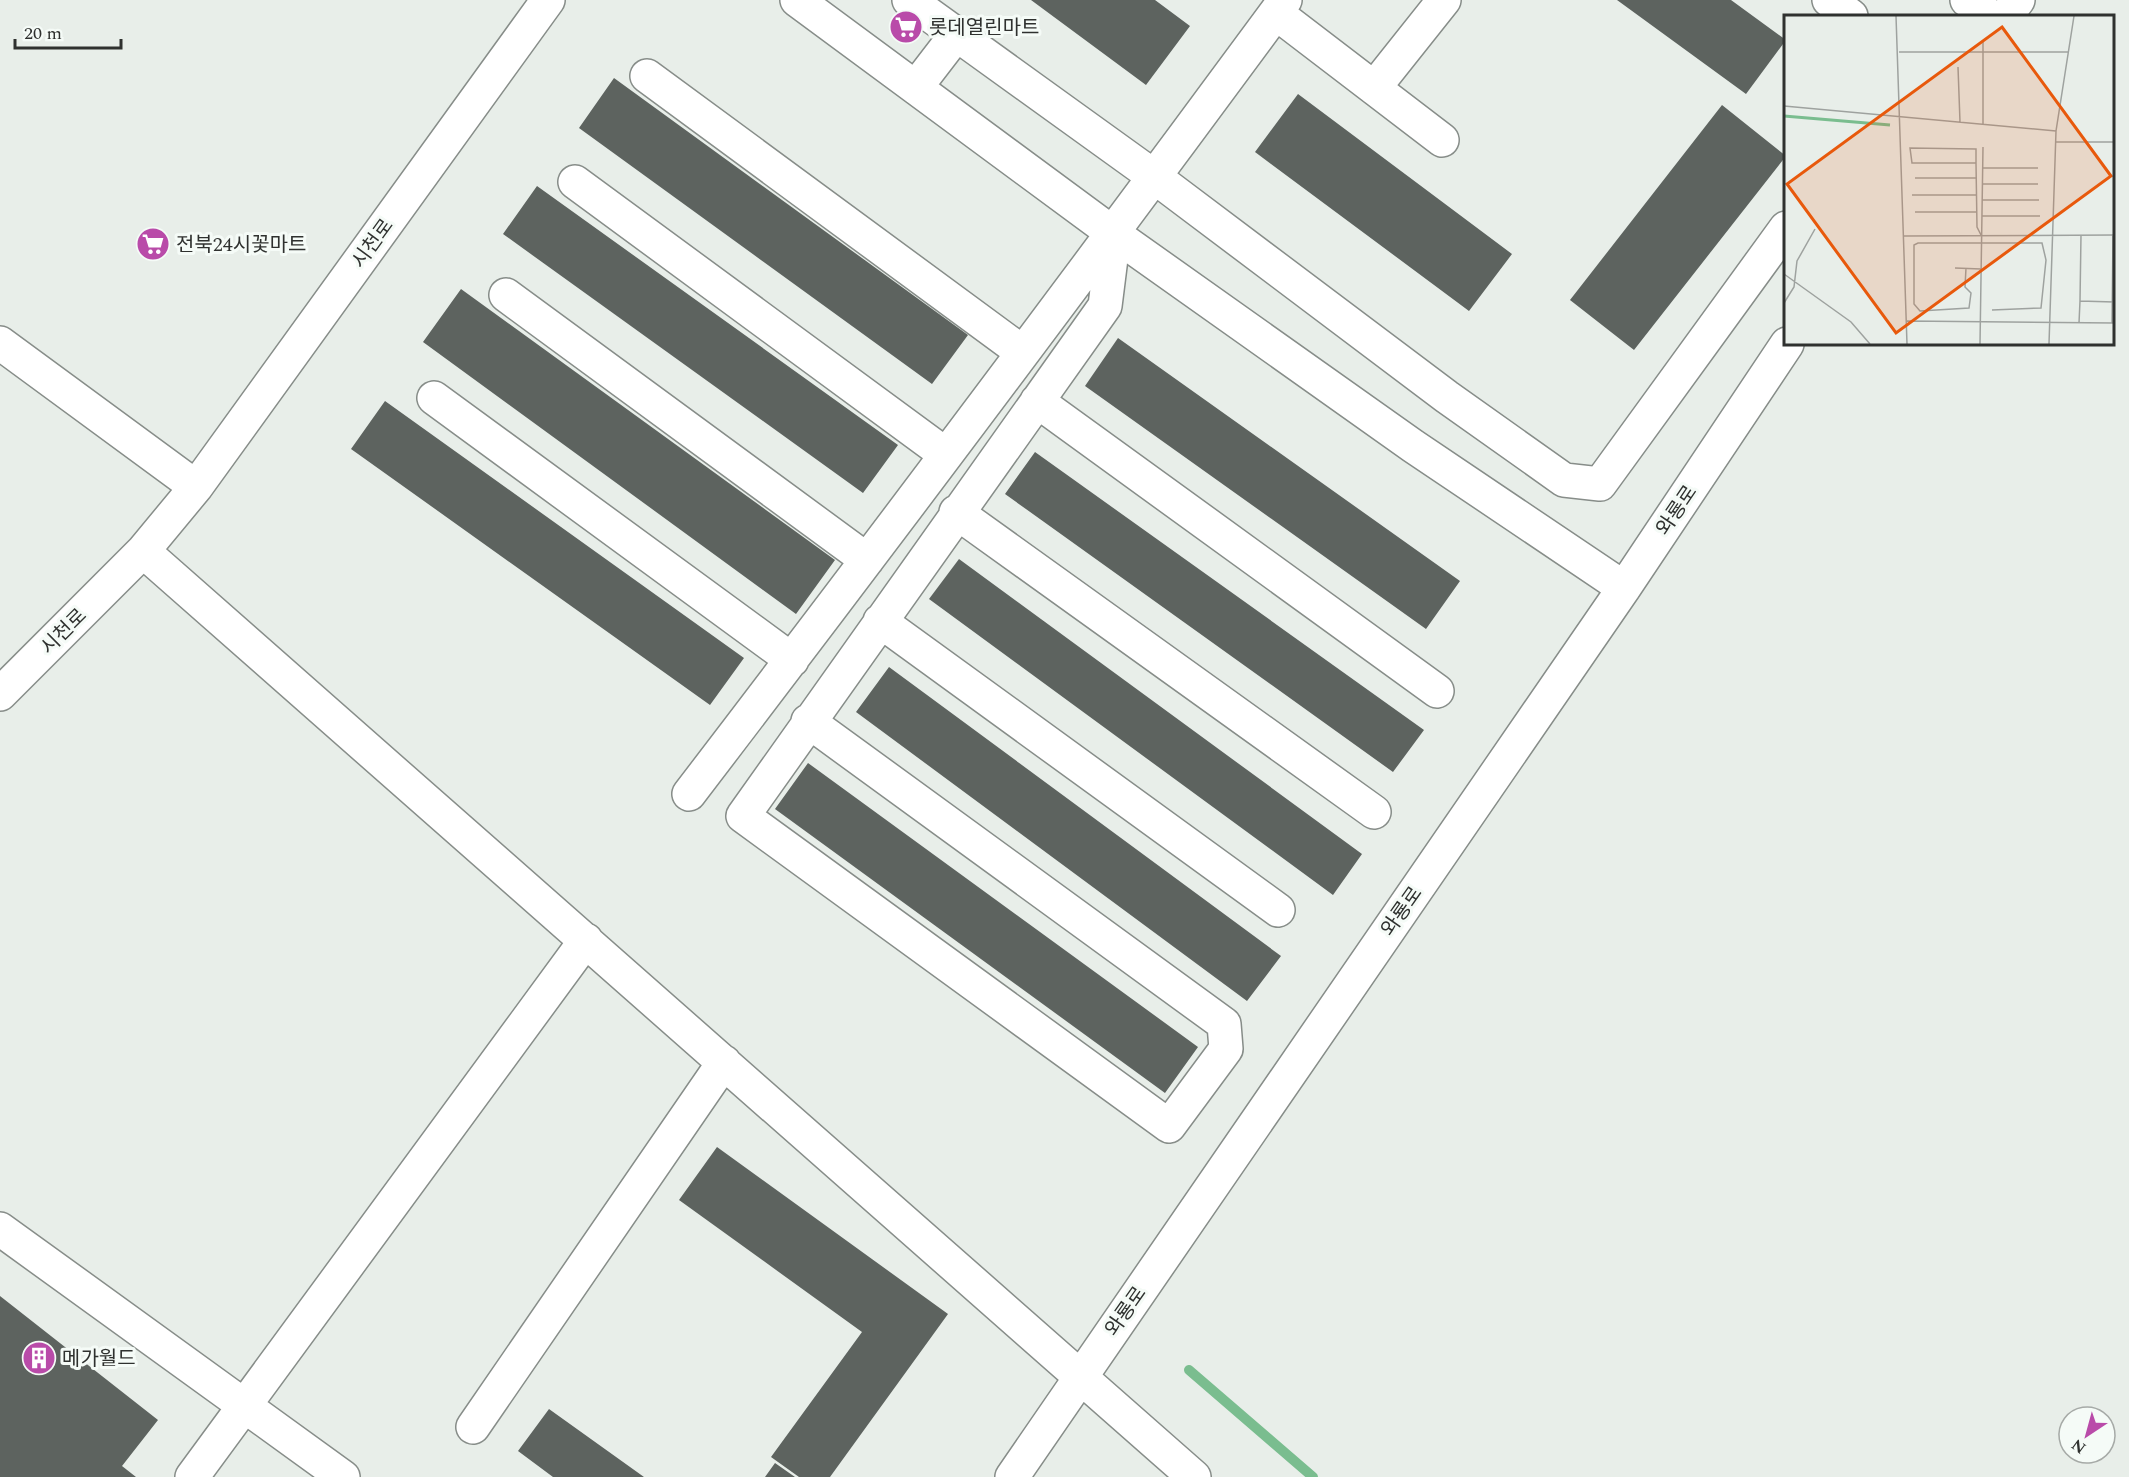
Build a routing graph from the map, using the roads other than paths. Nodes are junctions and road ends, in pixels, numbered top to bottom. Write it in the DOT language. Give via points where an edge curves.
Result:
graph roads {
  1 [pos="548,0"];
  2 [pos="797,0"];
  3 [pos="909,0"];
  4 [pos="1444,0"];
  5 [pos="1829,0"];
  6 [pos="1967,0"];
  7 [pos="2018,0"];
  8 [pos="1281,6"];
  9 [pos="1850,15"];
  10 [pos="1989,15"];
  11 [pos="2007,15"];
  12 [pos="956,35"];
  13 [pos="647,76"];
  14 [pos="916,87"];
  15 [pos="1374,88"];
  16 [pos="1442,140"];
  17 [pos="1155,178"];
  18 [pos="575,182"];
  19 [pos="1784,229"];
  20 [pos="1114,234"];
  21 [pos="506,295"];
  22 [pos="0,343"];
  23 [pos="1786,345"];
  24 [pos="1022,352"];
  25 [pos="434,398"];
  26 [pos="1037,401"];
  27 [pos="945,454"];
  28 [pos="196,487"];
  29 [pos="956,512"];
  30 [pos="142,551"];
  31 [pos="867,560"];
  32 [pos="1624,588"];
  33 [pos="880,621"];
  34 [pos="792,660"];
  35 [pos="1437,691"];
  36 [pos="0,694"];
  37 [pos="808,721"];
  38 [pos="689,794"];
  39 [pos="1374,812"];
  40 [pos="1278,910"];
  41 [pos="586,940"];
  42 [pos="724,1062"];
  43 [pos="0,1229"];
  44 [pos="1080,1377"];
  45 [pos="245,1405"];
  46 [pos="473,1428"];
  47 [pos="192,1477"];
  48 [pos="343,1477"];
  49 [pos="1012,1477"];
  50 [pos="1194,1477"];
  1 -- 28 [label="street, 시천로"];
  2 -- 14 [label="street"];
  3 -- 12 [label="street"];
  4 -- 15 [label="street"];
  5 -- 9 [label="street"];
  6 -- 10 [label="street"];
  7 -- 11 [label="street"];
  8 -- 15 [label="street"];
  8 -- 17 [label="street"];
  12 -- 14 [label="street"];
  12 -- 17 [label="street"];
  13 -- 24 [label="street"];
  14 -- 20 [label="street"];
  15 -- 16 [label="street"];
  17 -- 19 [label="street" via="1564,480 1600,484"];
  17 -- 20 [label="street"];
  18 -- 27 [label="street"];
  20 -- 24 [label="street"];
  20 -- 26 [label="street" via="1105,306"];
  20 -- 32 [label="street" via="1413,446"];
  21 -- 31 [label="street"];
  22 -- 28 [label="street"];
  23 -- 32 [label="street, 와룡로"];
  24 -- 27 [label="street"];
  25 -- 34 [label="street"];
  26 -- 29 [label="street"];
  26 -- 35 [label="street"];
  27 -- 31 [label="street"];
  28 -- 30 [label="street, 시천로"];
  29 -- 33 [label="street"];
  29 -- 39 [label="street"];
  30 -- 36 [label="street, 시천로"];
  30 -- 41 [label="street"];
  31 -- 34 [label="street"];
  32 -- 44 [label="street, 와룡로"];
  33 -- 37 [label="street"];
  33 -- 40 [label="street"];
  34 -- 38 [label="street"];
  37 -- 37 [label="street" via="1224,1024 1226,1049 1169,1126 743,816"];
  41 -- 42 [label="street"];
  41 -- 45 [label="street"];
  42 -- 44 [label="street"];
  42 -- 46 [label="street"];
  43 -- 45 [label="street"];
  44 -- 49 [label="street, 와룡로"];
  44 -- 50 [label="street"];
  45 -- 47 [label="street"];
  45 -- 48 [label="street"];
}
